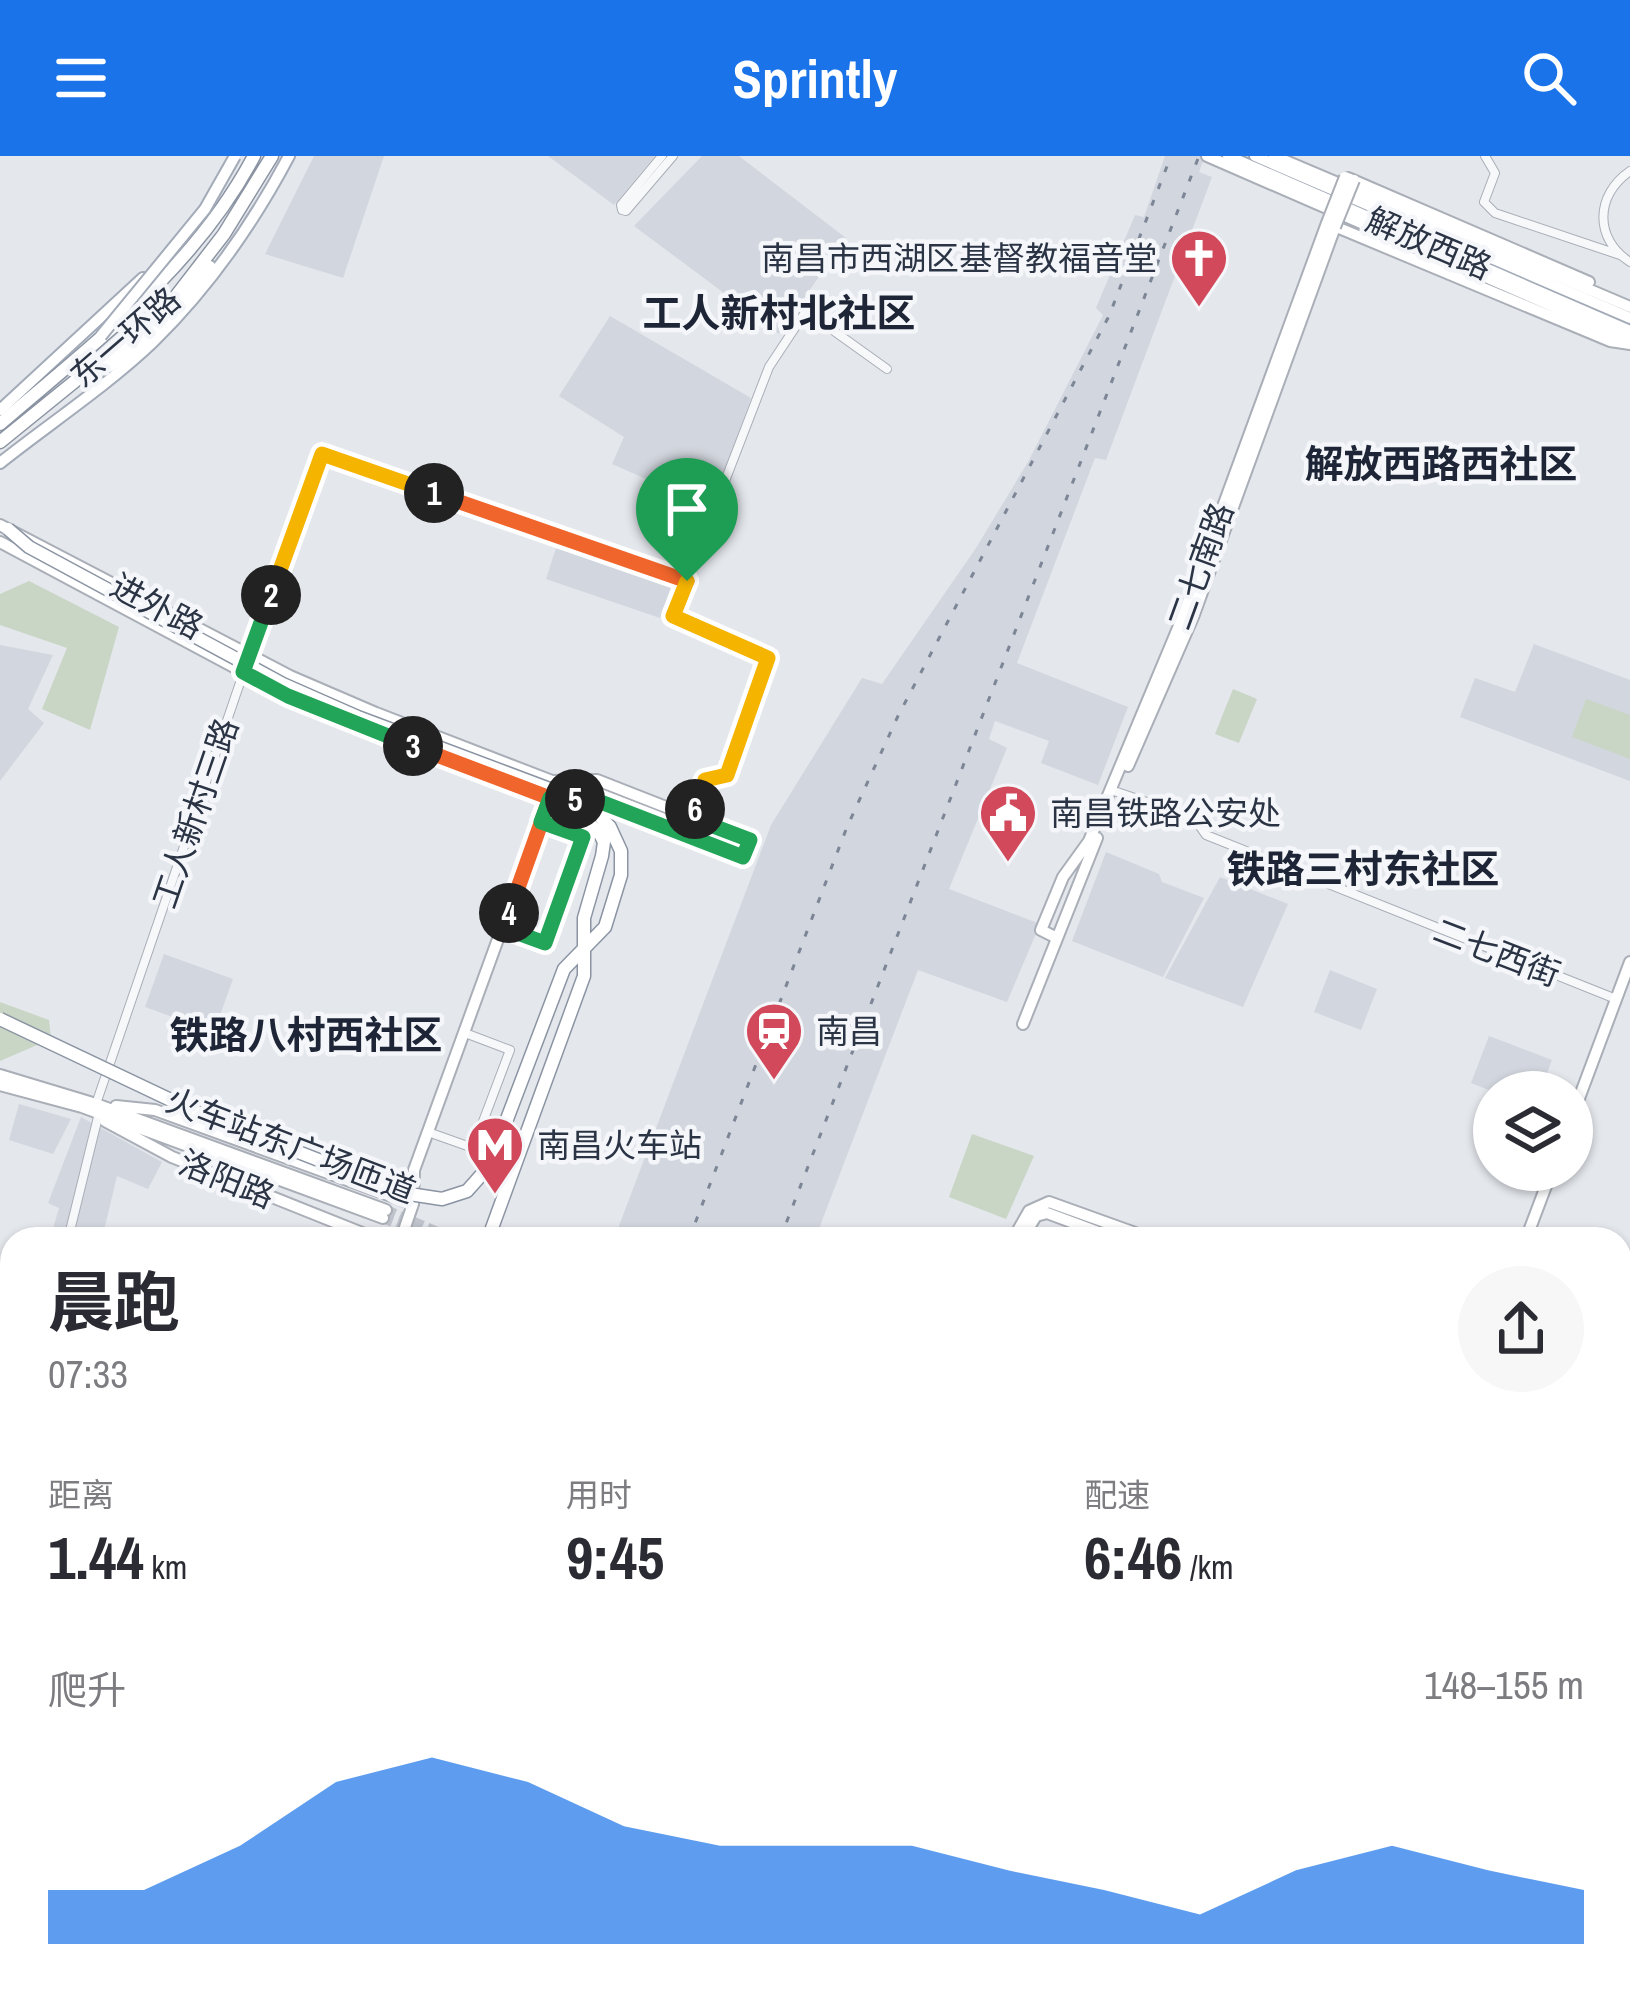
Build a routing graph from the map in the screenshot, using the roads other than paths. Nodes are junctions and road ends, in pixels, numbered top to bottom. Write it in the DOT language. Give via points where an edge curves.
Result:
graph roads {
  1 [pos="238,156"];
  2 [pos="254,156"];
  3 [pos="272,156"];
  4 [pos="285,156"];
  5 [pos="662,156"];
  6 [pos="673,156"];
  7 [pos="1207,156"];
  8 [pos="1228,156"];
  9 [pos="1256,156"];
  10 [pos="1274,156"];
  11 [pos="1485,156"];
  12 [pos="1630,171"];
  13 [pos="1331,225"];
  14 [pos="1620,255"];
  15 [pos="1630,262"];
  16 [pos="1630,305"];
  17 [pos="1630,318"];
  18 [pos="101,336"];
  19 [pos="1630,338"];
  20 [pos="887,369"];
  21 [pos="0,410"];
  22 [pos="0,424"];
  23 [pos="0,442"];
  24 [pos="0,460"];
  25 [pos="4,527"];
  26 [pos="0,542"];
  27 [pos="687,581"];
  28 [pos="249,655"];
  29 [pos="243,672"];
  30 [pos="552,781"];
  31 [pos="1117,792"];
  32 [pos="550,798"];
  33 [pos="692,818"];
  34 [pos="541,822"];
  35 [pos="686,834"];
  36 [pos="504,928"];
  37 [pos="1057,938"];
  38 [pos="584,947"];
  39 [pos="1630,962"];
  40 [pos="1616,999"];
  41 [pos="0,1019"];
  42 [pos="1023,1024"];
  43 [pos="465,1033"];
  44 [pos="1589,1071"];
  45 [pos="0,1075"];
  46 [pos="0,1085"];
  47 [pos="92,1109"];
  48 [pos="428,1132"];
  49 [pos="1544,1191"];
  50 [pos="413,1204"];
  51 [pos="1060,1210"];
  52 [pos="384,1214"];
  53 [pos="70,1227"];
  54 [pos="347,1227"];
  55 [pos="405,1227"];
  56 [pos="492,1227"];
  57 [pos="1021,1227"];
  58 [pos="1030,1227"];
  59 [pos="1093,1227"];
  60 [pos="1114,1227"];
  61 [pos="1531,1227"];
  1 -- 18 [label="main road, bridge"];
  1 -- 21 [label="main road" via="195,229"];
  2 -- 18 [label="highway, 东一环路, bridge" via="209,227"];
  3 -- 23 [label="highway, 东一环路" via="170,304"];
  4 -- 24 [label="main road" via="241,229 158,328"];
  5 -- 6 [label="street" via="622,210"];
  7 -- 19 [label="main road"];
  8 -- 19 [label="main road, 解放西路"];
  9 -- 17 [label="main road, 解放西路"];
  10 -- 16 [label="main road"];
  11 -- 14 [label="street" via="1495,173 1484,202 1495,214"];
  12 -- 14 [label="street" via="1602,212"];
  13 -- 16 [label="main road, 二七南路, bridge" via="1349,179"];
  13 -- 19 [label="main road" via="1610,341"];
  13 -- 31 [label="main road, 二七南路" via="1192,617"];
  13 -- 37 [label="main road, 二七南路" via="1181,621 1089,841 1041,930"];
  14 -- 15 [label="street"];
  18 -- 22 [label="highway, 东一环路"];
  20 -- 27 [label="street" via="806,310 770,368"];
  25 -- 28 [label="main road, 进外路"];
  25 -- 38 [label="highway, 火车站东广场匝道, bridge" via="28,548 283,684 586,803 610,827 621,875 605,927"];
  26 -- 29 [label="main road, 进外路"];
  27 -- 28 [label="street, 工人新村三路" via="322,454"];
  27 -- 33 [label="street" via="673,616 768,658 727,775 705,780"];
  28 -- 29 [label="street, 工人新村三路"];
  28 -- 30 [label="main road, 进外路"];
  29 -- 32 [label="main road, 进外路"];
  29 -- 47 [label="street, 工人新村三路"];
  30 -- 32 [label="main road"];
  30 -- 33 [label="main road, 进外路" via="597,780"];
  31 -- 37 [label="main road, 二七南路"];
  31 -- 40 [label="street, 二七西街"];
  32 -- 34 [label="main road"];
  32 -- 35 [label="main road, 进外路" via="593,799"];
  32 -- 38 [label="highway, 火车站东广场匝道, bridge" via="604,842"];
  33 -- 35 [label="street"];
  33 -- 35 [label="main road, 进外路" via="750,840 743,857"];
  34 -- 36 [label="main road"];
  34 -- 36 [label="street" via="583,837 545,943"];
  36 -- 43 [label="main road"];
  37 -- 42 [label="main road, 二七南路"];
  38 -- 41 [label="highway, 火车站东广场匝道, bridge" via="564,969 483,1172 467,1192 442,1199 403,1193 196,1112"];
  38 -- 56 [label="highway, 火车站东广场匝道, bridge" via="584,976"];
  39 -- 40 [label="main road"];
  40 -- 44 [label="main road"];
  43 -- 48 [label="main road"];
  43 -- 48 [label="street" via="510,1050 473,1148"];
  45 -- 47 [label="main road, 洛阳路"];
  46 -- 47 [label="main road, 洛阳路"];
  47 -- 50 [label="main road, 洛阳路" via="155,1110"];
  47 -- 52 [label="main road, 洛阳路"];
  47 -- 53 [label="street, 工人新村三路"];
  47 -- 54 [label="main road, 洛阳路" via="172,1157"];
  48 -- 50 [label="main road"];
  49 -- 61 [label="main road"];
  50 -- 55 [label="main road"];
  51 -- 57 [label="main road" via="1036,1205"];
  51 -- 58 [label="main road" via="1038,1215"];
  51 -- 59 [label="main road"];
  51 -- 60 [label="main road"];
}
